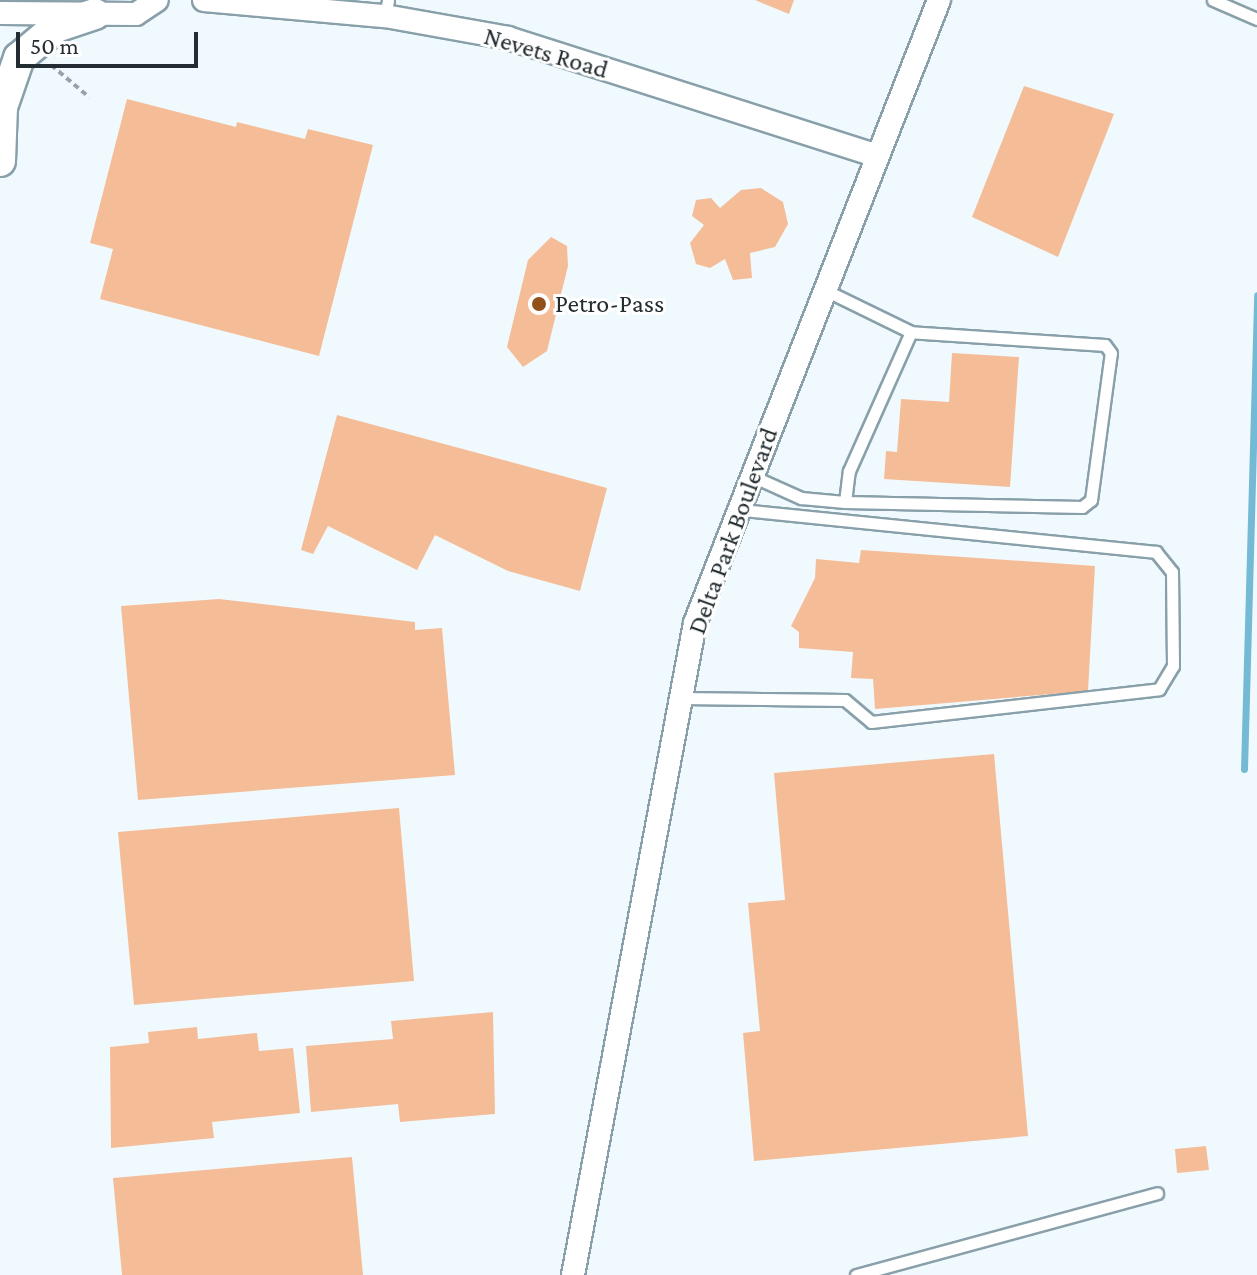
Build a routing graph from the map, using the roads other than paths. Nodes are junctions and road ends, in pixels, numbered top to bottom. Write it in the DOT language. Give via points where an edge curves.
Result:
graph roads {
  1 [pos="157,0"];
  2 [pos="204,0"];
  3 [pos="939,0"];
  4 [pos="1213,0"];
  5 [pos="386,8"];
  6 [pos="0,13"];
  7 [pos="95,14"];
  8 [pos="1257,19"];
  9 [pos="877,156"];
  10 [pos="0,161"];
  11 [pos="825,290"];
  12 [pos="911,332"];
  13 [pos="752,476"];
  14 [pos="845,502"];
  15 [pos="739,510"];
  16 [pos="681,698"];
  17 [pos="1157,1193"];
  18 [pos="573,1275"];
  19 [pos="856,1275"];
  1 -- 7 [label="street" via="136,14"];
  2 -- 5 [label="street, Nevets Road"];
  3 -- 9 [label="street, Delta Park Boulevard"];
  4 -- 8 [label="lane"];
  5 -- 9 [label="street, Nevets Road" via="508,38"];
  6 -- 7 [label="street"];
  7 -- 10 [label="main road" via="56,27 19,58 2,107"];
  9 -- 11 [label="street, Delta Park Boulevard"];
  11 -- 12 [label="lane"];
  11 -- 13 [label="street, Delta Park Boulevard"];
  12 -- 14 [label="lane" via="849,471"];
  12 -- 14 [label="lane" via="1105,345 1111,353 1091,500 1082,507"];
  13 -- 14 [label="lane" via="801,498"];
  13 -- 15 [label="street, Delta Park Boulevard"];
  15 -- 16 [label="street, Delta Park Boulevard" via="695,623"];
  15 -- 16 [label="lane" via="1156,552 1172,572 1173,666 1159,689 871,722 845,700"];
  16 -- 18 [label="street, Delta Park Boulevard"];
  17 -- 19 [label="lane"];
}
